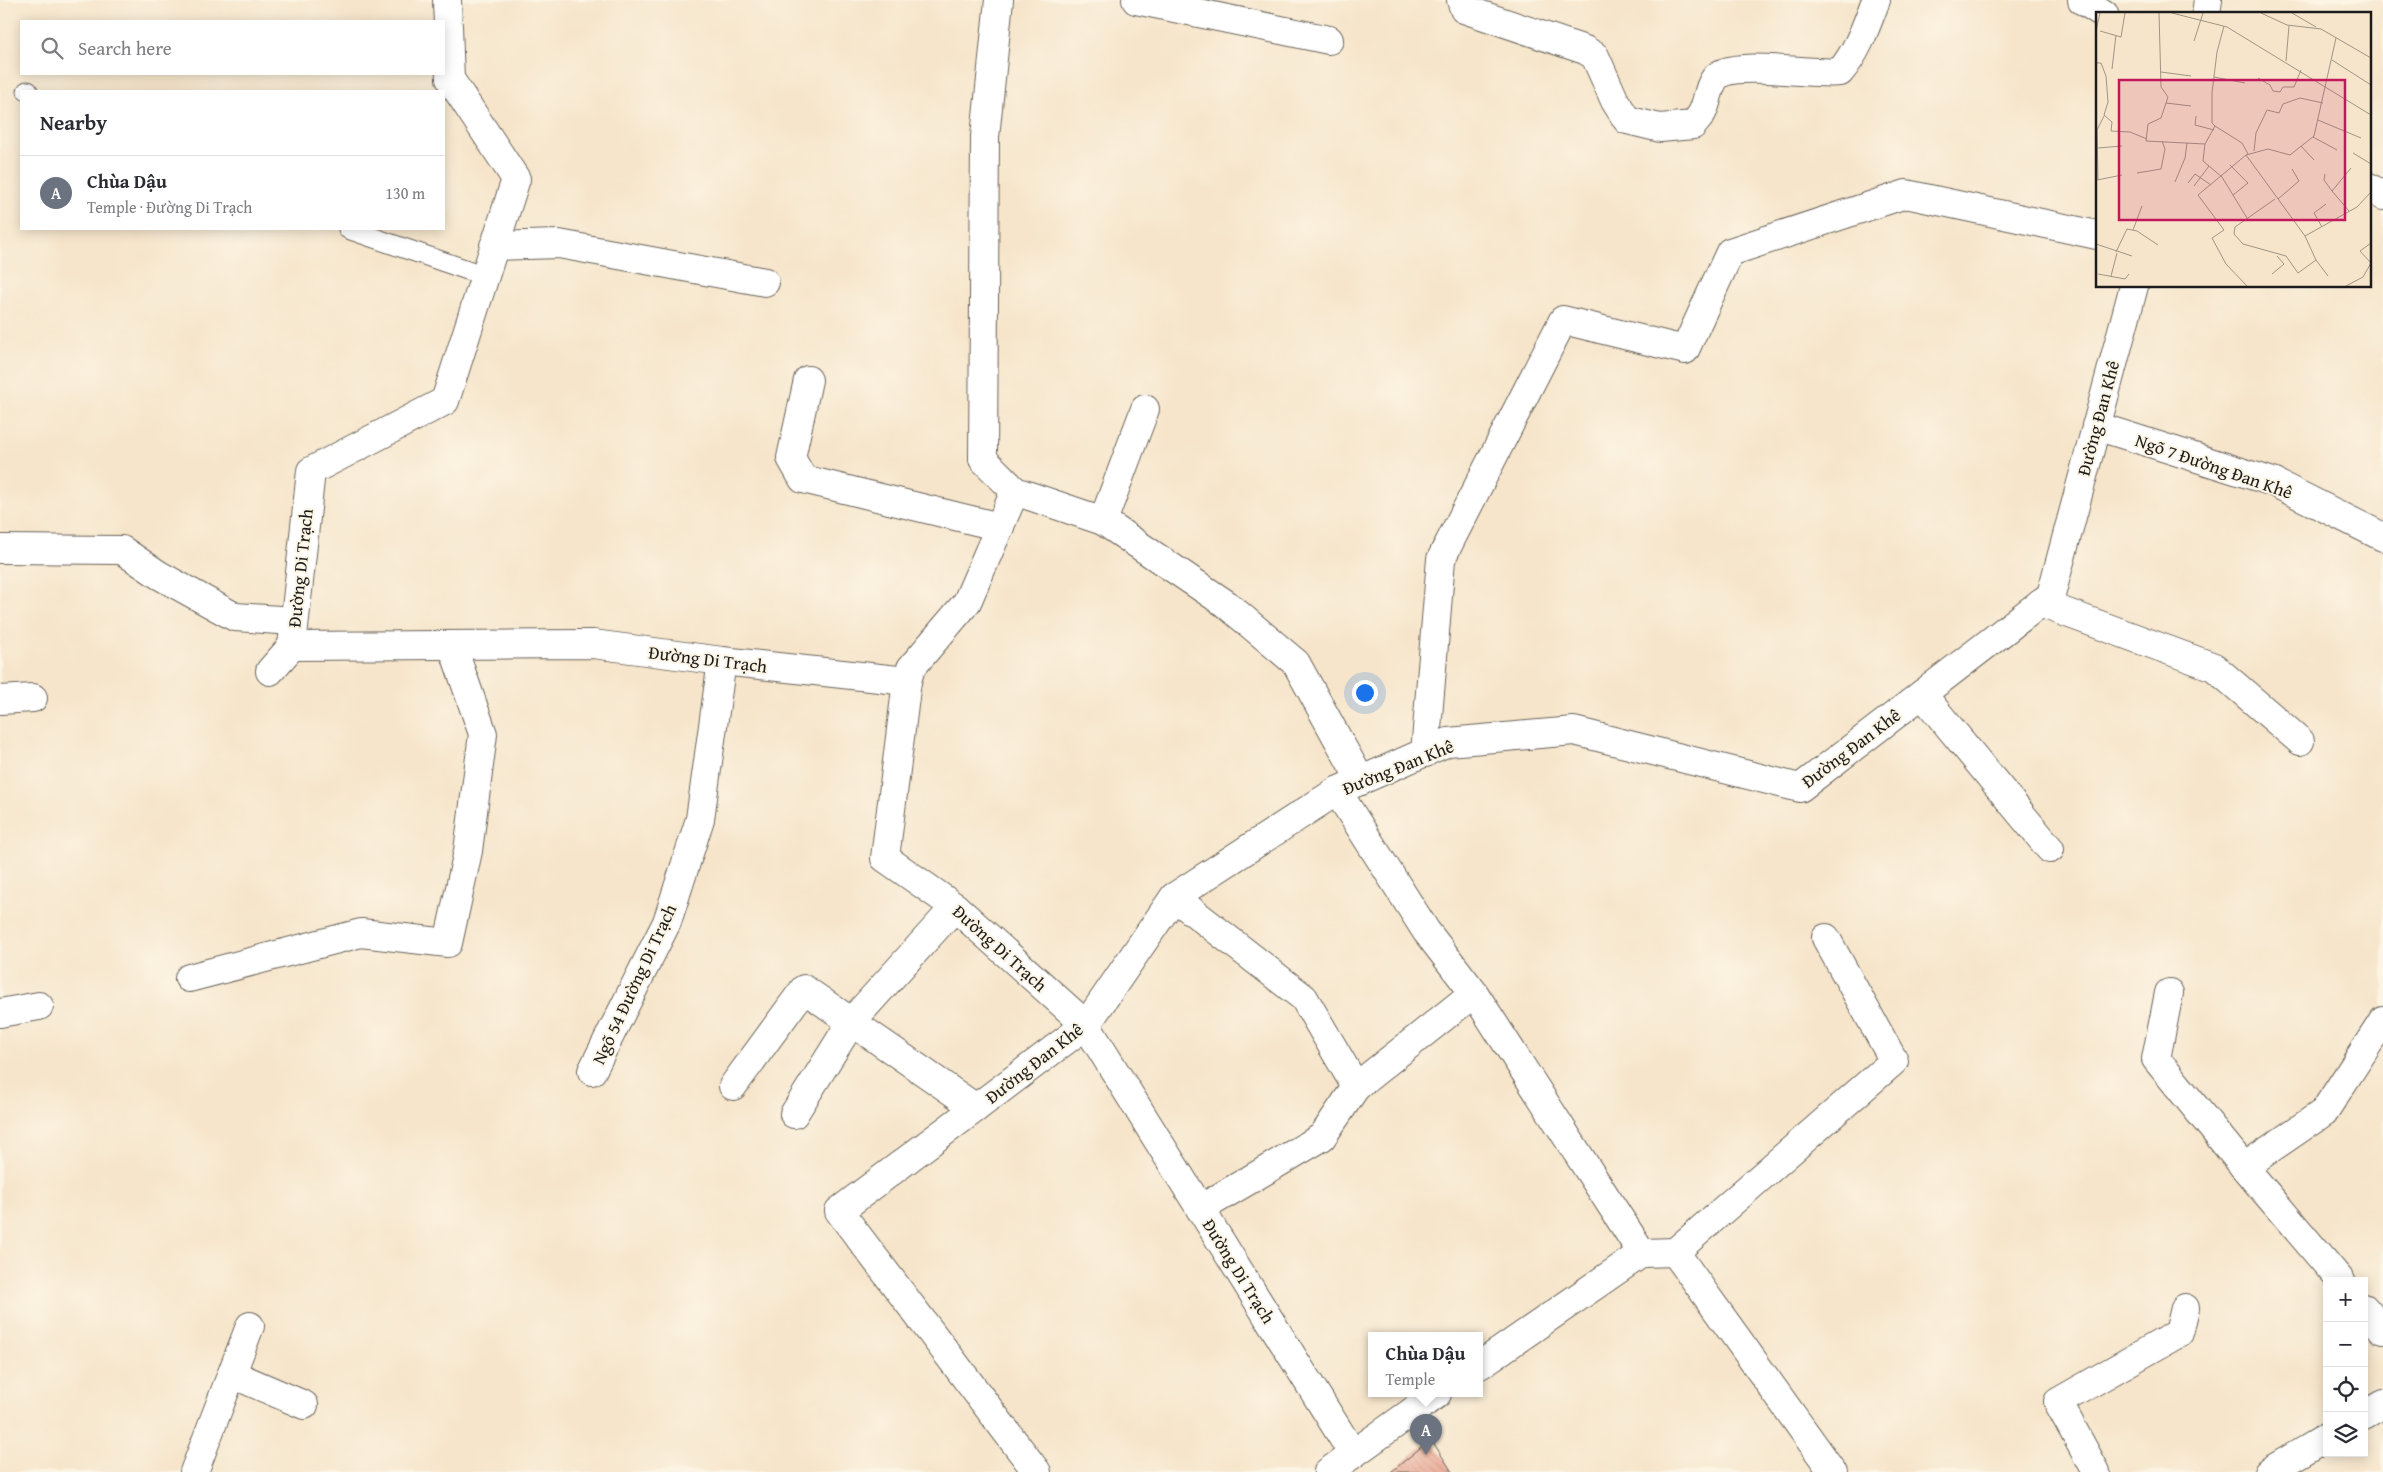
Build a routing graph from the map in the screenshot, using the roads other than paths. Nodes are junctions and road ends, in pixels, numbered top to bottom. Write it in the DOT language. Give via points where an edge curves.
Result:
graph roads {
  1 [pos="447,0"];
  2 [pos="999,0"];
  3 [pos="1136,0"];
  4 [pos="1461,0"];
  5 [pos="1876,0"];
  6 [pos="2082,0"];
  7 [pos="2101,12"];
  8 [pos="1329,40"];
  9 [pos="2370,188"];
  10 [pos="2383,196"];
  11 [pos="351,230"];
  12 [pos="2096,235"];
  13 [pos="494,246"];
  14 [pos="485,276"];
  15 [pos="765,282"];
  16 [pos="2133,288"];
  17 [pos="808,380"];
  18 [pos="1145,410"];
  19 [pos="2096,426"];
  20 [pos="1015,491"];
  21 [pos="1103,521"];
  22 [pos="1000,527"];
  23 [pos="2383,537"];
  24 [pos="0,549"];
  25 [pos="2040,604"];
  26 [pos="293,634"];
  27 [pos="452,645"];
  28 [pos="722,661"];
  29 [pos="270,671"];
  30 [pos="906,681"];
  31 [pos="1922,694"];
  32 [pos="33,698"];
  33 [pos="0,700"];
  34 [pos="2300,741"];
  35 [pos="1425,753"];
  36 [pos="1349,786"];
  37 [pos="2050,849"];
  38 [pos="1174,897"];
  39 [pos="955,907"];
  40 [pos="1826,938"];
  41 [pos="189,978"];
  42 [pos="1474,993"];
  43 [pos="2169,993"];
  44 [pos="39,1006"];
  45 [pos="0,1013"];
  46 [pos="852,1021"];
  47 [pos="2383,1021"];
  48 [pos="1086,1025"];
  49 [pos="592,1071"];
  50 [pos="734,1086"];
  51 [pos="1356,1087"];
  52 [pos="976,1108"];
  53 [pos="794,1114"];
  54 [pos="2244,1168"];
  55 [pos="1200,1209"];
  56 [pos="1675,1252"];
  57 [pos="1642,1253"];
  58 [pos="2338,1277"];
  59 [pos="2185,1308"];
  60 [pos="2368,1313"];
  61 [pos="250,1326"];
  62 [pos="2383,1330"];
  63 [pos="1483,1363"];
  64 [pos="232,1374"];
  65 [pos="1433,1397"];
  66 [pos="2383,1404"];
  67 [pos="304,1405"];
  68 [pos="2368,1413"];
  69 [pos="2323,1440"];
  70 [pos="1353,1454"];
  71 [pos="194,1472"];
  72 [pos="1036,1472"];
  73 [pos="1328,1472"];
  74 [pos="1833,1472"];
  75 [pos="2096,1472"];
  76 [pos="2268,1472"];
  1 -- 13 [label="street, Đường Di Trạch" via="450,78 516,179"];
  2 -- 20 [label="street" via="985,137 983,459"];
  3 -- 8 [label="street"];
  4 -- 5 [label="street" via="1464,9 1595,56 1627,120 1660,128 1693,125 1702,113 1715,78 1723,72 1761,69 1840,72 1858,45"];
  6 -- 7 [label="street"];
  9 -- 10 [label="street"];
  11 -- 14 [label="lane"];
  12 -- 35 [label="street" via="1906,194 1730,252 1685,350 1563,320 1441,559"];
  13 -- 14 [label="street, Đường Di Trạch"];
  13 -- 15 [label="street" via="559,244"];
  14 -- 26 [label="street, Đường Di Trạch" via="445,400 311,471"];
  16 -- 19 [label="street, Đường Đan Khê"];
  17 -- 22 [label="street" via="791,458 803,479"];
  18 -- 21 [label="street"];
  19 -- 23 [label="street, Ngõ 7 Đường Đan Khê" via="2273,482"];
  19 -- 25 [label="street, Đường Đan Khê" via="2051,594"];
  20 -- 21 [label="street"];
  20 -- 22 [label="street"];
  21 -- 36 [label="street" via="1226,604 1296,663"];
  22 -- 30 [label="street" via="967,602 911,668"];
  24 -- 26 [label="street" via="122,550 159,575 235,617"];
  25 -- 31 [label="street, Đường Đan Khê"];
  25 -- 34 [label="street" via="2214,668"];
  26 -- 27 [label="street, Đường Di Trạch"];
  26 -- 29 [label="street"];
  27 -- 28 [label="street, Đường Di Trạch" via="593,644"];
  27 -- 41 [label="street" via="483,734 468,851 448,943 361,933"];
  28 -- 30 [label="street, Đường Di Trạch"];
  28 -- 49 [label="street, Ngõ 54 Đường Di Trạch" via="700,819 667,922"];
  30 -- 39 [label="street, Đường Di Trạch" via="885,858"];
  31 -- 35 [label="street, Đường Đan Khê" via="1800,788 1574,731 1448,742"];
  31 -- 37 [label="street"];
  32 -- 33 [label="street"];
  35 -- 36 [label="street, Đường Đan Khê"];
  36 -- 38 [label="street, Đường Đan Khê"];
  36 -- 42 [label="street" via="1426,931"];
  38 -- 48 [label="street, Đường Đan Khê"];
  38 -- 51 [label="street" via="1304,998"];
  39 -- 46 [label="street"];
  39 -- 48 [label="street, Đường Di Trạch"];
  40 -- 56 [label="street" via="1894,1060"];
  42 -- 51 [label="street"];
  42 -- 57 [label="street"];
  43 -- 54 [label="street" via="2156,1059"];
  44 -- 45 [label="street"];
  46 -- 50 [label="street" via="804,990"];
  46 -- 52 [label="street"];
  46 -- 53 [label="street"];
  47 -- 54 [label="street" via="2324,1112"];
  48 -- 52 [label="street, Đường Đan Khê"];
  48 -- 55 [label="street, Đường Di Trạch"];
  51 -- 55 [label="street" via="1322,1137"];
  52 -- 72 [label="street, Đường Đan Khê" via="839,1211"];
  54 -- 58 [label="street"];
  55 -- 70 [label="street, Đường Di Trạch"];
  56 -- 57 [label="street"];
  56 -- 74 [label="street"];
  57 -- 63 [label="street"];
  59 -- 75 [label="street" via="2179,1333 2058,1402"];
  60 -- 62 [label="street"];
  61 -- 64 [label="street"];
  64 -- 67 [label="street"];
  64 -- 71 [label="street"];
  65 -- 70 [label="street"];
  66 -- 68 [label="street"];
  69 -- 76 [label="street"];
  70 -- 73 [label="street"];
}
